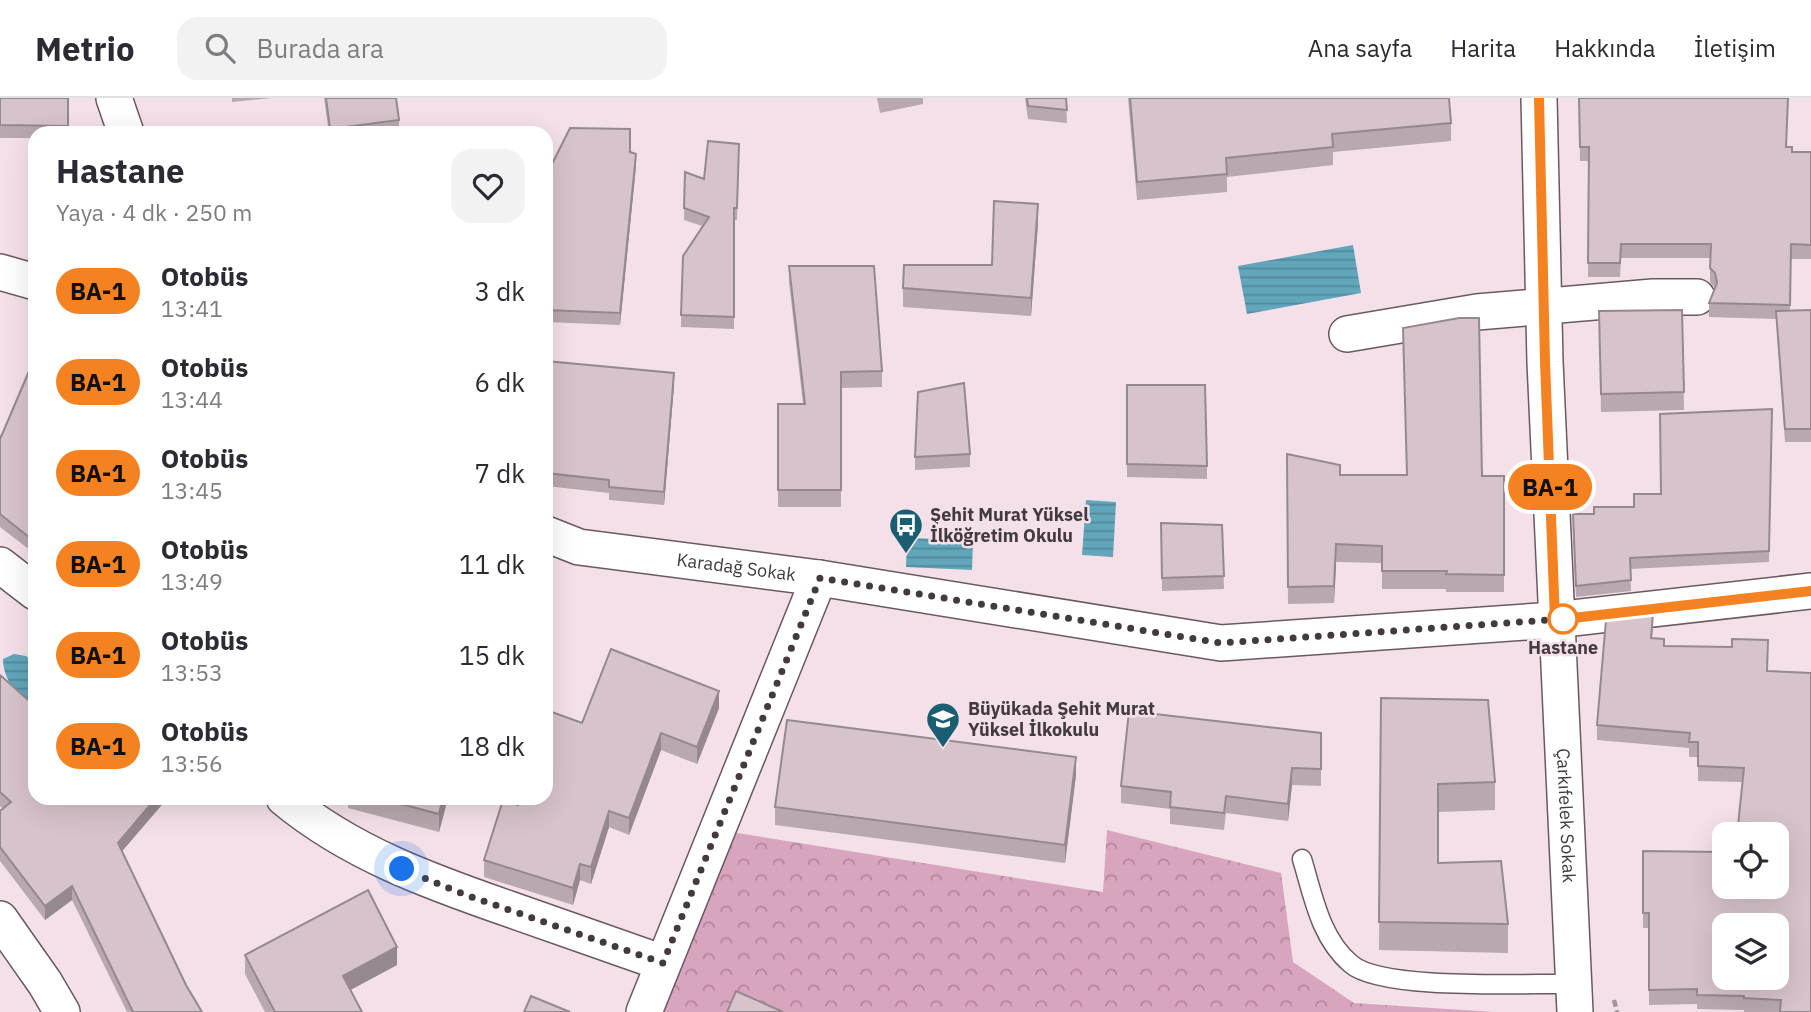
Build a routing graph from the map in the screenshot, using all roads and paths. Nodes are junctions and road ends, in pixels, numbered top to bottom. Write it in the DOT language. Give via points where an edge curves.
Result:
graph roads {
  1 [pos="114,98"];
  2 [pos="1539,98"];
  3 [pos="124,126"];
  4 [pos="0,272"];
  5 [pos="28,280"];
  6 [pos="1697,297"];
  7 [pos="1544,307"];
  8 [pos="1347,334"];
  9 [pos="553,537"];
  10 [pos="0,565"];
  11 [pos="820,578"];
  12 [pos="28,587"];
  13 [pos="1811,591"];
  14 [pos="1555,620"];
  15 [pos="292,805"];
  16 [pos="1302,859"];
  17 [pos="0,919"];
  18 [pos="663,963"];
  19 [pos="1574,998"];
  20 [pos="62,1012"];
  21 [pos="644,1012"];
  1 -- 3 [label="street"];
  2 -- 7 [label="street, Çarkıfelek Sokak"];
  4 -- 5 [label="street"];
  6 -- 7 [label="street"];
  7 -- 8 [label="street" via="1477,312"];
  7 -- 14 [label="street, Çarkıfelek Sokak"];
  9 -- 11 [label="street, Karadağ Sokak" via="579,547"];
  10 -- 12 [label="street"];
  11 -- 14 [label="street, Karadağ Sokak" via="1221,643"];
  11 -- 18 [label="street"];
  13 -- 14 [label="street, Karadağ Sokak"];
  14 -- 19 [label="street, Çarkıfelek Sokak"];
  15 -- 18 [label="street" via="353,846 402,869"];
  16 -- 19 [label="lane" via="1324,930 1352,965 1414,982"];
  17 -- 20 [label="street"];
  18 -- 21 [label="street"];
}
